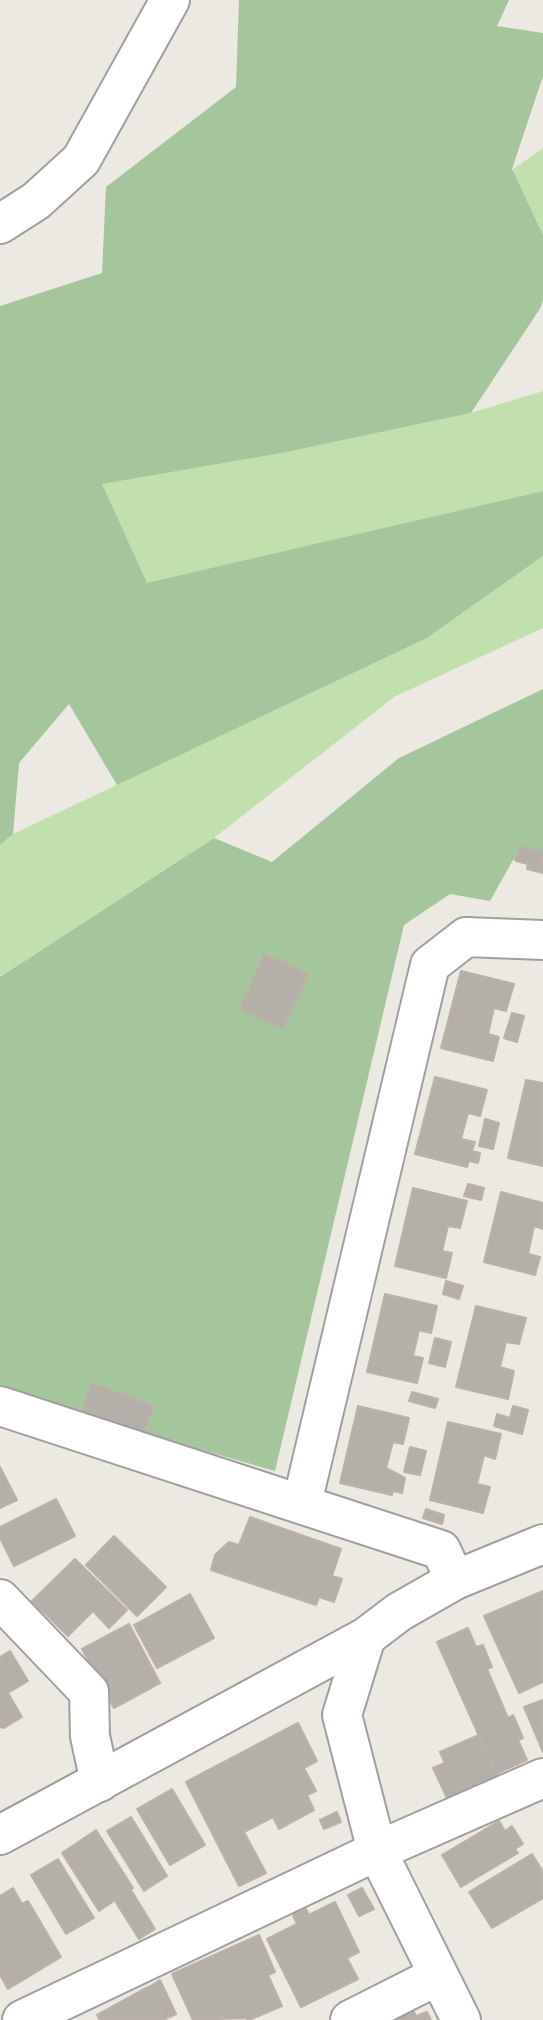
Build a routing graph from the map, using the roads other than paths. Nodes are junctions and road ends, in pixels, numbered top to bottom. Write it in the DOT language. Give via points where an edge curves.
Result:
graph roads {
  1 [pos="170,0"];
  2 [pos="0,224"];
  3 [pos="543,940"];
  4 [pos="0,1406"];
  5 [pos="302,1503"];
  6 [pos="543,1544"];
  7 [pos="455,1580"];
  8 [pos="0,1599"];
  9 [pos="366,1637"];
  10 [pos="543,1778"];
  11 [pos="100,1782"];
  12 [pos="0,1835"];
  13 [pos="377,1852"];
  14 [pos="437,1976"];
  15 [pos="22,2020"];
  16 [pos="350,2020"];
  17 [pos="461,2020"];
  1 -- 2 [label="street" via="81,160 36,201"];
  3 -- 5 [label="street" via="466,937 430,965"];
  4 -- 5 [label="street"];
  5 -- 7 [label="street" via="441,1550"];
  6 -- 7 [label="street"];
  7 -- 9 [label="street"];
  8 -- 11 [label="street" via="89,1692 90,1736"];
  9 -- 11 [label="street"];
  9 -- 13 [label="street" via="342,1715"];
  10 -- 13 [label="street"];
  11 -- 12 [label="street"];
  13 -- 14 [label="street"];
  13 -- 15 [label="street"];
  14 -- 16 [label="street"];
  14 -- 17 [label="street"];
}
